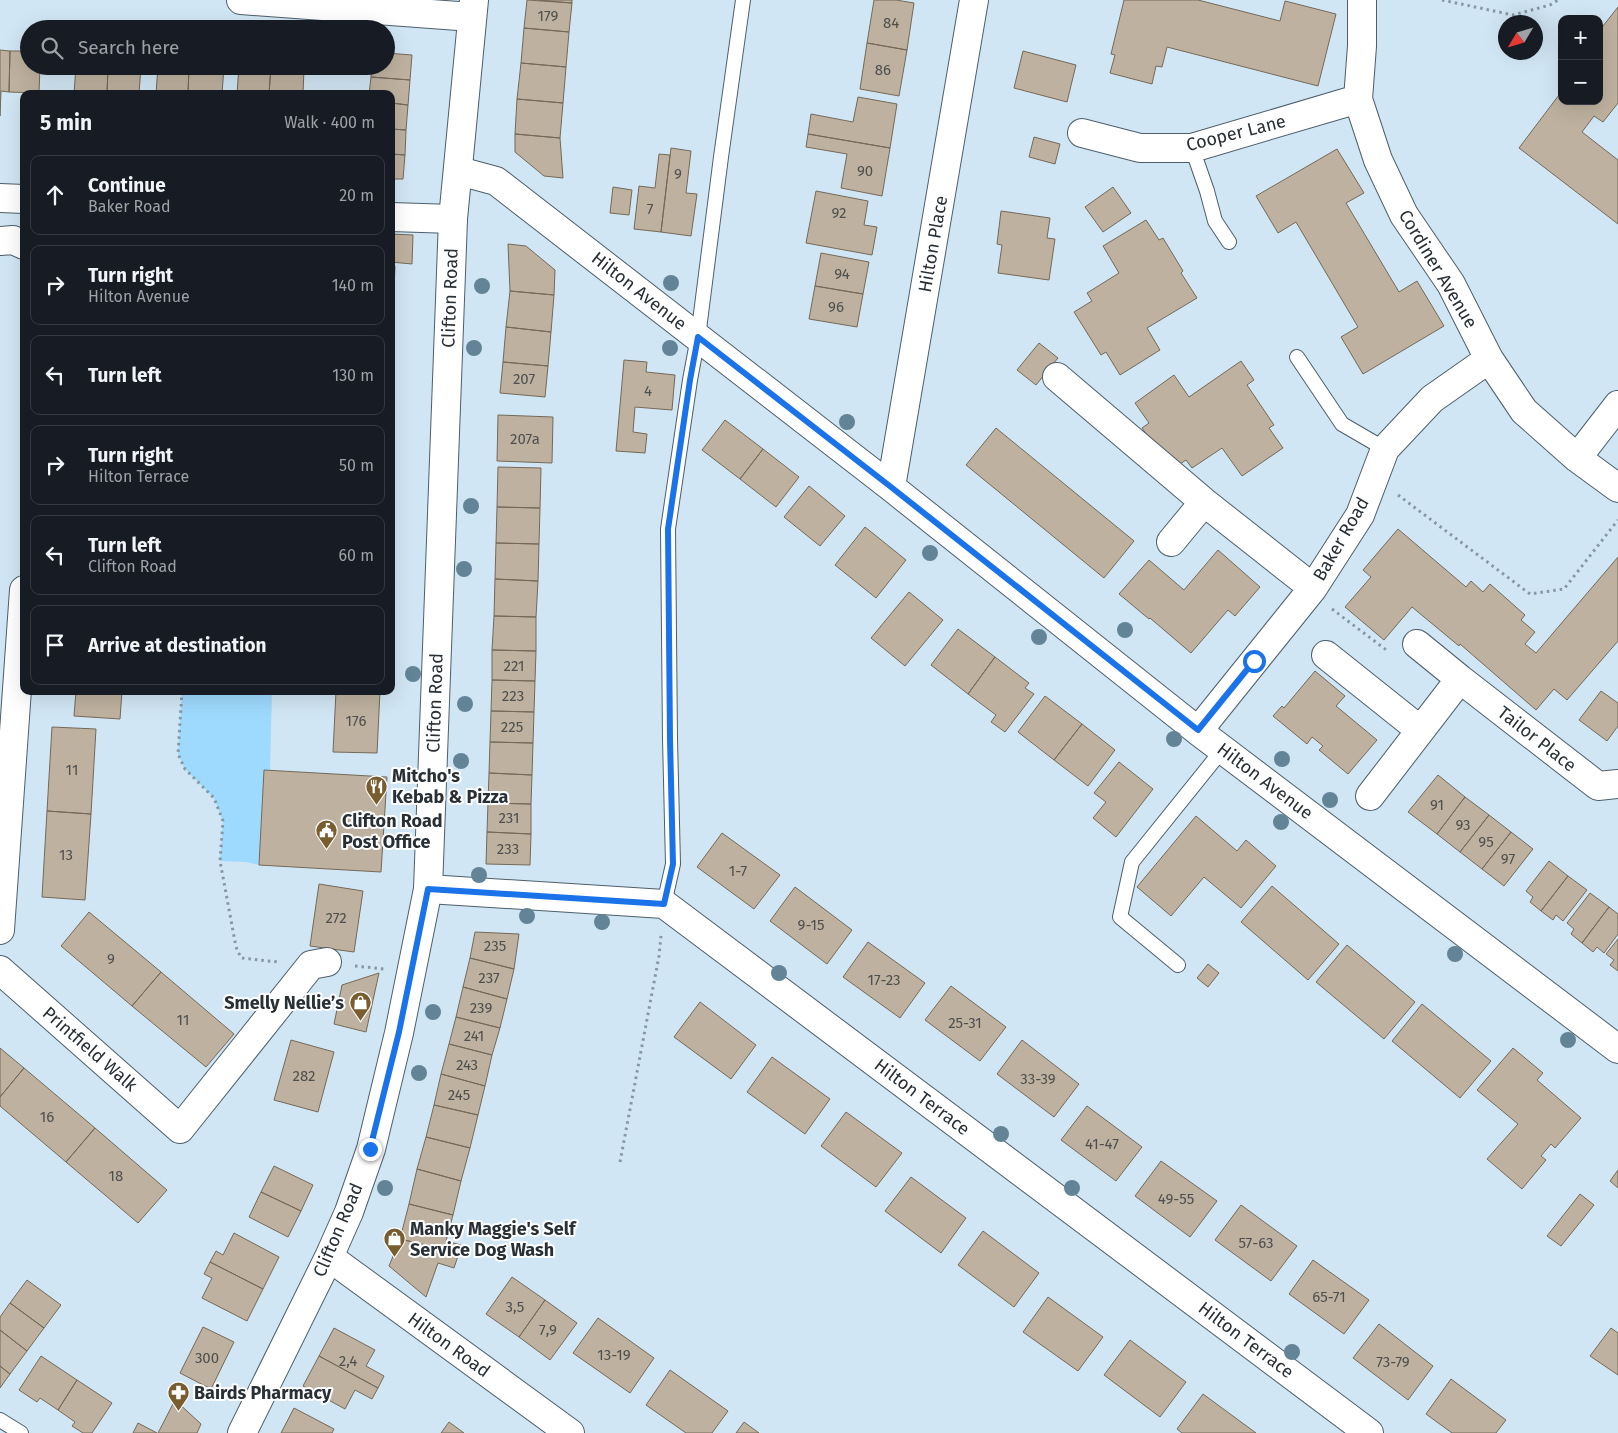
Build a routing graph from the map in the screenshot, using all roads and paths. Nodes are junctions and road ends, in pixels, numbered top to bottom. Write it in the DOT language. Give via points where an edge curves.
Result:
graph roads {
  1 [pos="241,0"];
  2 [pos="743,0"];
  3 [pos="974,0"];
  4 [pos="1362,0"];
  5 [pos="1442,0"];
  6 [pos="1558,0"];
  7 [pos="473,9"];
  8 [pos="1358,99"];
  9 [pos="1082,133"];
  10 [pos="1192,148"];
  11 [pos="458,171"];
  12 [pos="0,198"];
  13 [pos="20,199"];
  14 [pos="395,217"];
  15 [pos="453,219"];
  16 [pos="0,241"];
  17 [pos="1229,242"];
  18 [pos="20,243"];
  19 [pos="698,337"];
  20 [pos="1297,357"];
  21 [pos="1489,359"];
  22 [pos="1057,377"];
  23 [pos="1618,405"];
  24 [pos="1385,449"];
  25 [pos="1577,458"];
  26 [pos="1374,477"];
  27 [pos="891,487"];
  28 [pos="1618,488"];
  29 [pos="1204,502"];
  30 [pos="1618,520"];
  31 [pos="1171,542"];
  32 [pos="1311,590"];
  33 [pos="1418,644"];
  34 [pos="20,647"];
  35 [pos="1389,653"];
  36 [pos="1326,655"];
  37 [pos="1460,679"];
  38 [pos="182,695"];
  39 [pos="1198,730"];
  40 [pos="1420,730"];
  41 [pos="1223,750"];
  42 [pos="1618,784"];
  43 [pos="1370,796"];
  44 [pos="428,889"];
  45 [pos="664,904"];
  46 [pos="0,930"];
  47 [pos="319,964"];
  48 [pos="1178,964"];
  49 [pos="0,970"];
  50 [pos="410,972"];
  51 [pos="1618,1049"];
  52 [pos="620,1162"];
  53 [pos="329,1257"];
  54 [pos="0,1420"];
  55 [pos="21,1433"];
  56 [pos="242,1433"];
  57 [pos="570,1433"];
  58 [pos="1369,1433"];
  1 -- 7 [label="street"];
  2 -- 19 [label="lane"];
  3 -- 27 [label="street, Hilton Place"];
  4 -- 8 [label="street, Cordiner Avenue"];
  5 -- 6 [label="path" via="1513,16"];
  7 -- 11 [label="street, Clifton Road"];
  8 -- 10 [label="street, Cooper Lane"];
  8 -- 21 [label="street, Cordiner Avenue" via="1378,160 1404,215 1451,284"];
  9 -- 10 [label="street, Cooper Lane" via="1140,148"];
  10 -- 17 [label="lane" via="1215,221"];
  11 -- 15 [label="street, Clifton Road"];
  11 -- 19 [label="street, Hilton Avenue" via="496,181"];
  12 -- 13 [label="street"];
  14 -- 15 [label="street"];
  15 -- 44 [label="street, Clifton Road"];
  16 -- 18 [label="street"];
  19 -- 27 [label="street, Hilton Avenue"];
  19 -- 45 [label="lane" via="668,529 673,864"];
  20 -- 24 [label="lane" via="1342,424"];
  21 -- 24 [label="street, Baker Road" via="1432,399"];
  21 -- 25 [label="street, Cordiner Avenue" via="1524,411"];
  22 -- 29 [label="street"];
  23 -- 25 [label="street"];
  24 -- 26 [label="street, Baker Road"];
  25 -- 28 [label="street, Cordiner Avenue"];
  26 -- 30 [label="path" via="1530,594 1564,590"];
  26 -- 32 [label="street, Baker Road" via="1360,515"];
  27 -- 39 [label="street, Hilton Avenue"];
  29 -- 31 [label="street"];
  29 -- 32 [label="street"];
  32 -- 35 [label="path"];
  32 -- 39 [label="street, Baker Road"];
  33 -- 37 [label="street, Tailor Place"];
  34 -- 46 [label="street"];
  36 -- 40 [label="street"];
  37 -- 40 [label="street"];
  37 -- 42 [label="street, Tailor Place" via="1598,786"];
  38 -- 47 [label="path" via="178,754 185,769 214,798 223,821 220,861 236,947 242,958"];
  39 -- 41 [label="street, Hilton Avenue"];
  40 -- 43 [label="street"];
  41 -- 48 [label="lane" via="1132,862 1120,917"];
  41 -- 51 [label="street, Hilton Avenue"];
  44 -- 45 [label="street"];
  44 -- 50 [label="street, Clifton Road"];
  45 -- 52 [label="path" via="659,956"];
  45 -- 58 [label="street, Hilton Terrace"];
  47 -- 49 [label="street, Printfield Walk" via="180,1129"];
  47 -- 50 [label="path"];
  50 -- 53 [label="street, Clifton Road" via="370,1149 349,1212"];
  53 -- 56 [label="street, Clifton Road"];
  53 -- 57 [label="street, Hilton Road"];
  54 -- 55 [label="lane"];
}
